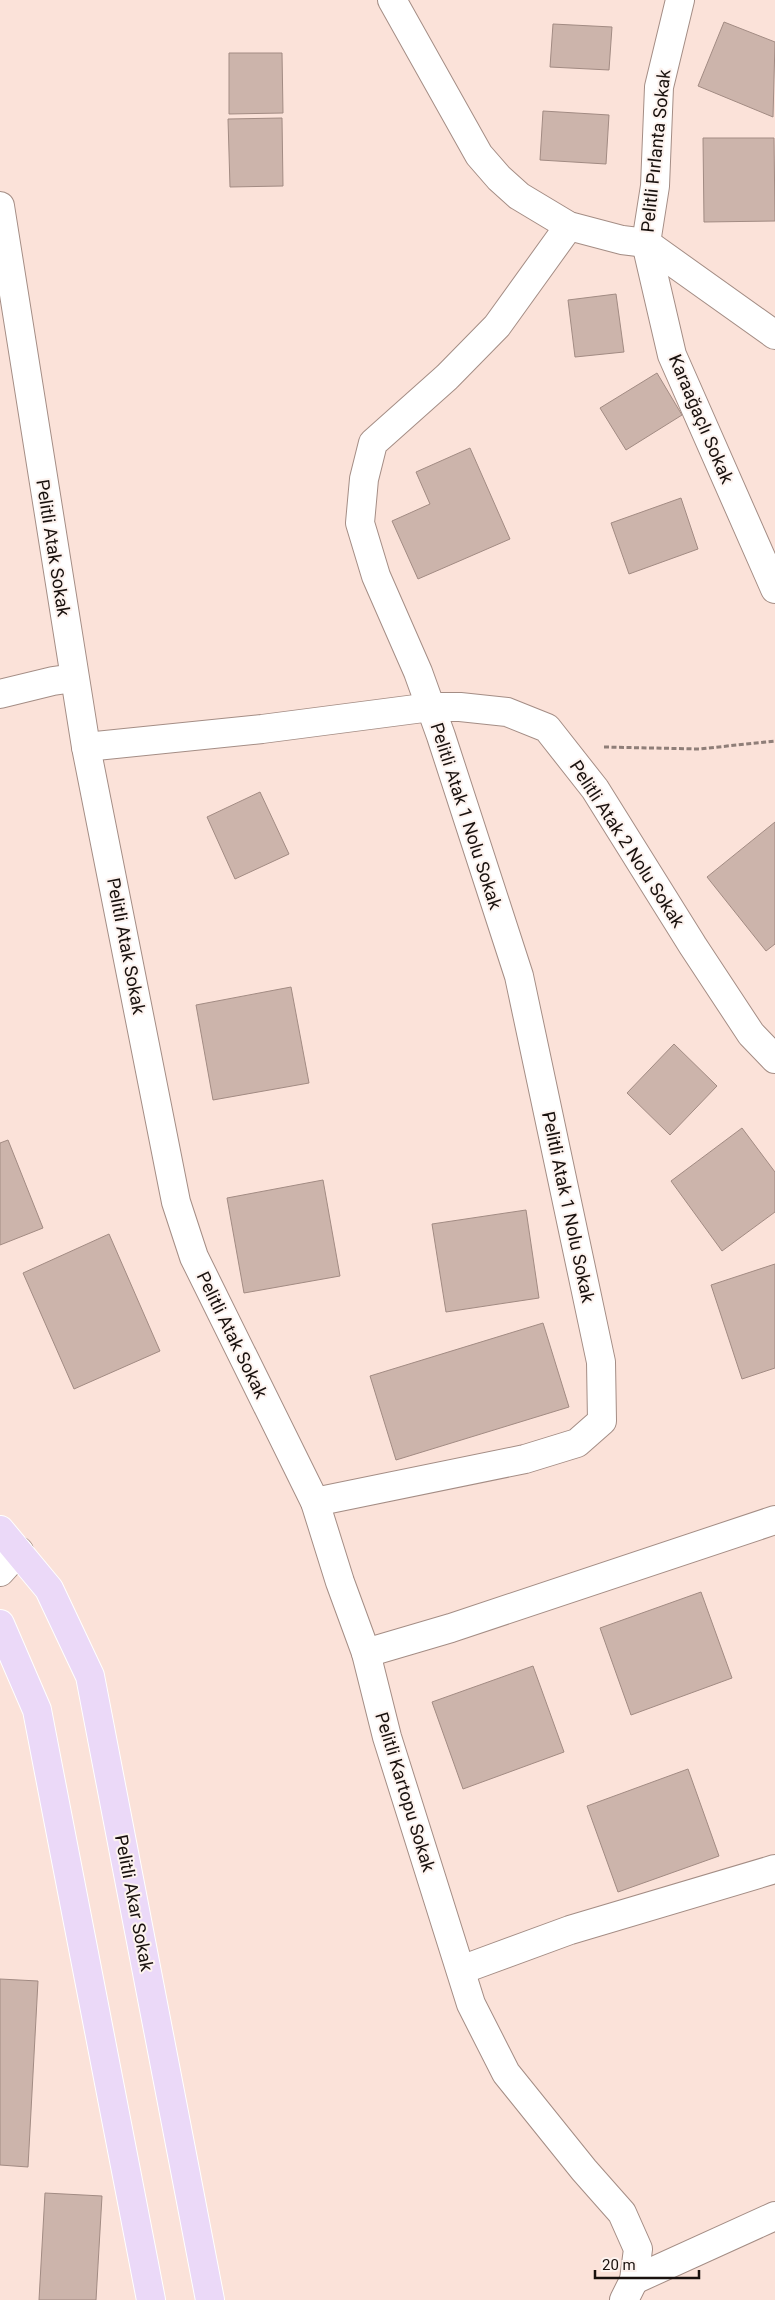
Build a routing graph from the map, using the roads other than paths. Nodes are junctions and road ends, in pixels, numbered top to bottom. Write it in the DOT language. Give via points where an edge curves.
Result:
graph roads {
  1 [pos="392,0"];
  2 [pos="680,0"];
  3 [pos="0,206"];
  4 [pos="568,226"];
  5 [pos="646,243"];
  6 [pos="775,335"];
  7 [pos="775,589"];
  8 [pos="74,678"];
  9 [pos="0,694"];
  10 [pos="430,707"];
  11 [pos="86,747"];
  12 [pos="775,1059"];
  13 [pos="315,1502"];
  14 [pos="775,1520"];
  15 [pos="0,1530"];
  16 [pos="19,1551"];
  17 [pos="0,1572"];
  18 [pos="0,1624"];
  19 [pos="366,1653"];
  20 [pos="775,1868"];
  21 [pos="461,1970"];
  22 [pos="775,2216"];
  23 [pos="629,2290"];
  24 [pos="151,2300"];
  25 [pos="210,2300"];
  1 -- 4 [label="street" via="479,155 519,196"];
  2 -- 5 [label="street, Pelitli Pırlanta Sokak" via="659,87 655,186"];
  3 -- 8 [label="street, Pelitli Atak Sokak"];
  4 -- 5 [label="street"];
  4 -- 10 [label="street, Pelitli Atak 1 Nolu Sokak" via="497,326 447,377 373,443 364,479 360,523 376,576"];
  5 -- 6 [label="street"];
  5 -- 7 [label="street, Karaağaçlı Sokak" via="672,355"];
  8 -- 9 [label="street"];
  8 -- 11 [label="street, Pelitli Atak Sokak"];
  10 -- 11 [label="street, Pelitli Atak 1 Nolu Sokak"];
  10 -- 12 [label="street, Pelitli Atak 2 Nolu Sokak" via="507,712 547,728 595,789 693,946 752,1034"];
  10 -- 13 [label="street, Pelitli Atak 1 Nolu Sokak" via="519,976 601,1362 602,1421 578,1443 525,1459"];
  11 -- 13 [label="street, Pelitli Atak Sokak" via="176,1202 194,1257"];
  13 -- 19 [label="street, Pelitli Atak Sokak"];
  14 -- 19 [label="street" via="451,1628"];
  15 -- 16 [label="main road, Pelitli Akar Sokak"];
  16 -- 17 [label="street"];
  16 -- 25 [label="main road, Pelitli Akar Sokak" via="49,1589 90,1676"];
  18 -- 24 [label="main road" via="37,1710"];
  19 -- 21 [label="street, Pelitli Kartopu Sokak" via="387,1738"];
  20 -- 21 [label="street" via="570,1930"];
  21 -- 23 [label="street, Pelitli Kartopu Sokak" via="472,2004 506,2073 622,2213 638,2249"];
  22 -- 23 [label="street"];
}
